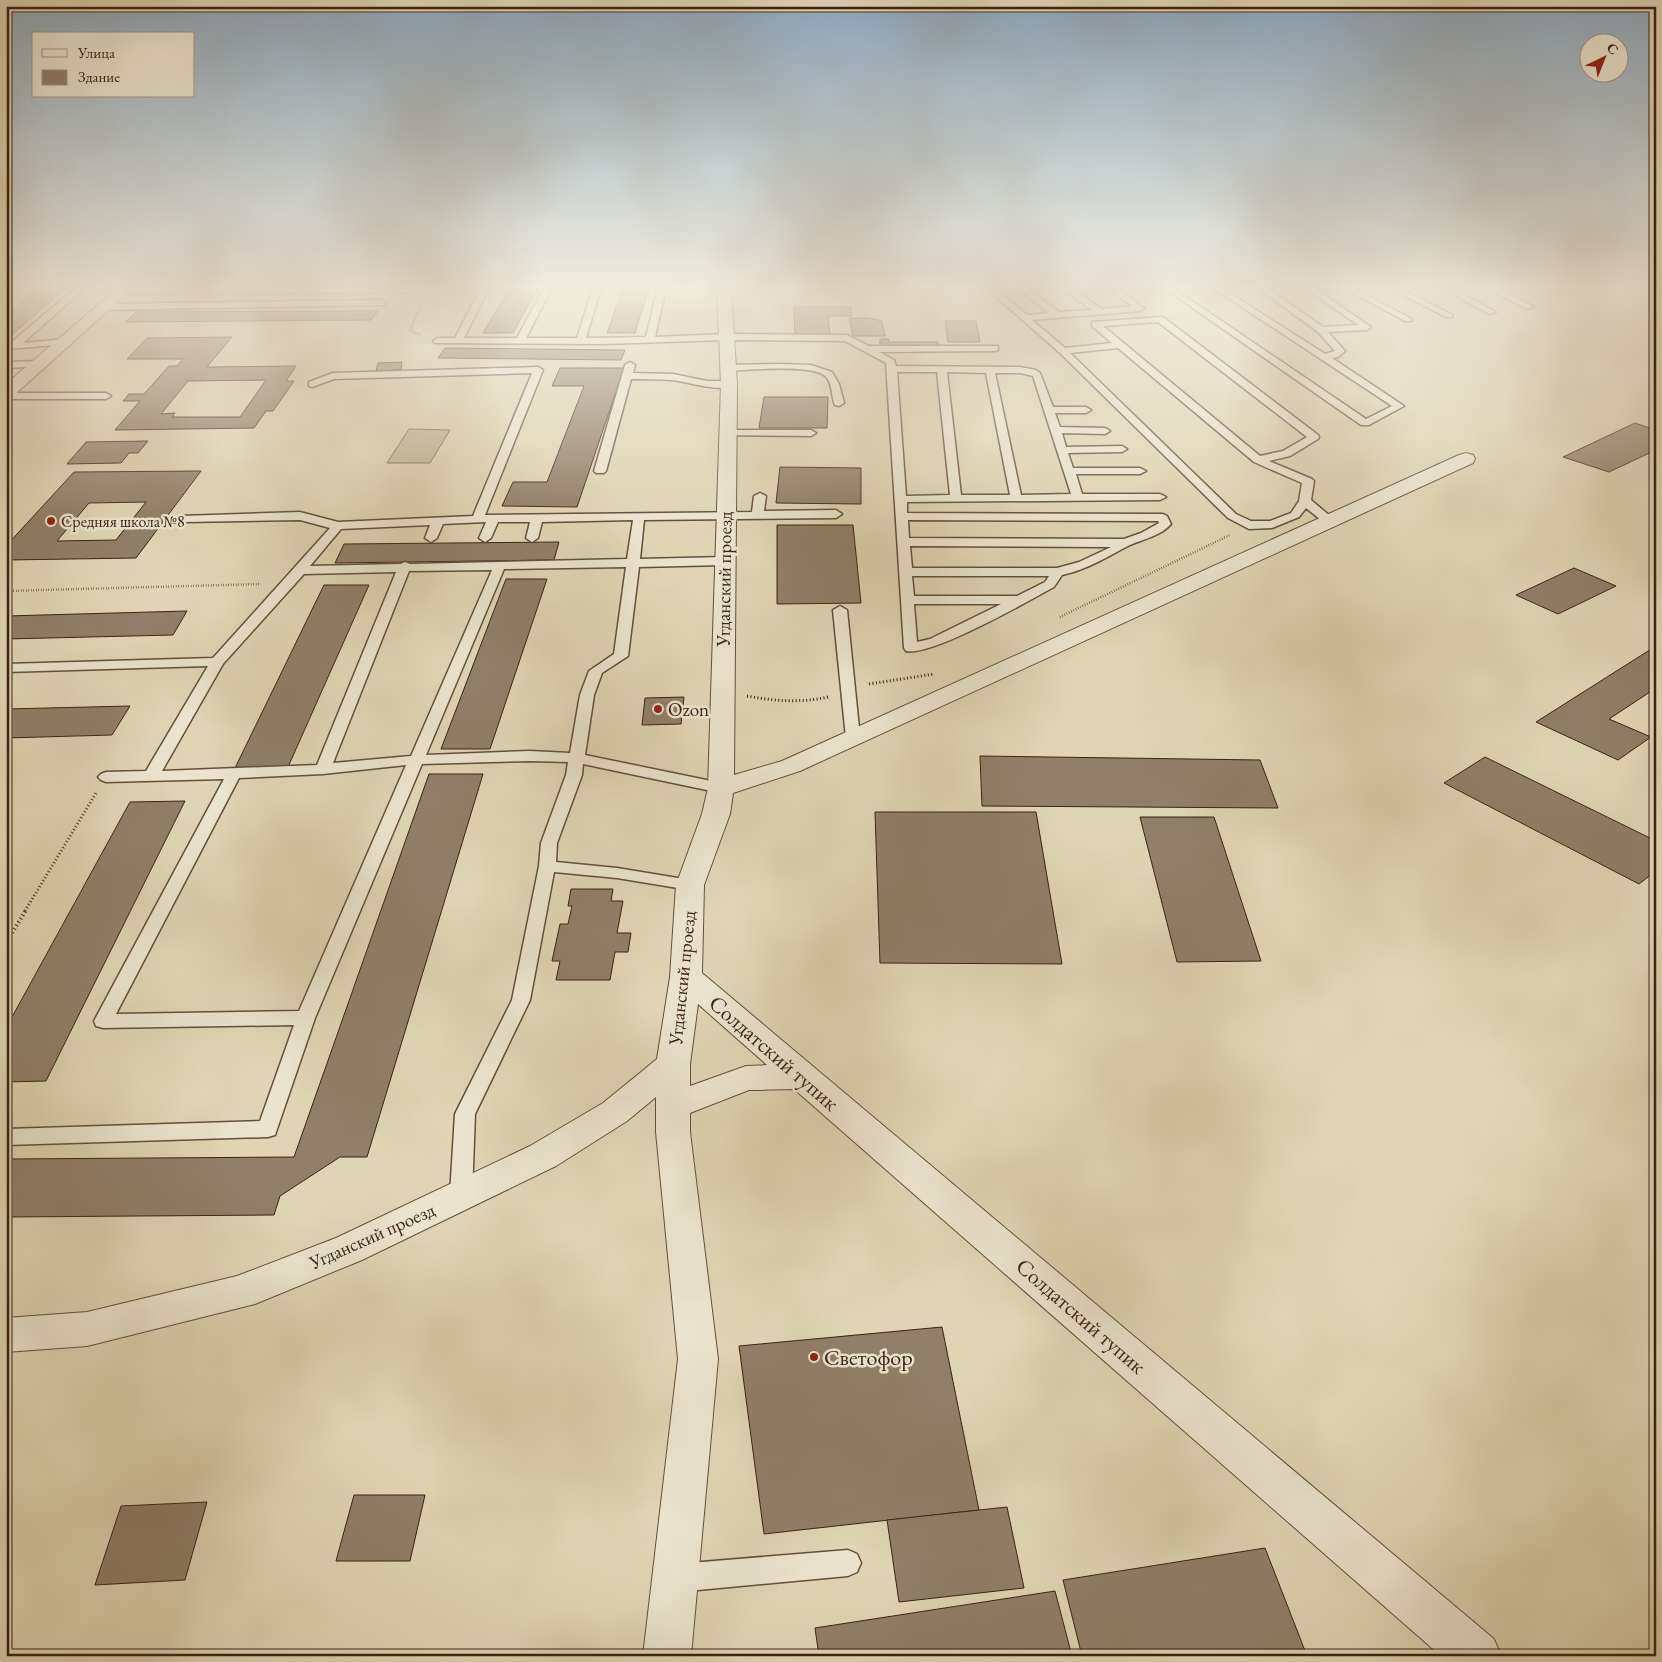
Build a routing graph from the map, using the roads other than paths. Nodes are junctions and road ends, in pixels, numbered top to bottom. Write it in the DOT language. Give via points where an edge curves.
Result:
graph roads {
  1 [pos="630,365"];
  2 [pos="38,366"];
  3 [pos="728,366"];
  4 [pos="891,366"];
  5 [pos="1078,366"];
  6 [pos="1145,366"];
  7 [pos="1221,366"];
  8 [pos="1282,366"];
  9 [pos="1336,366"];
  10 [pos="892,370"];
  11 [pos="942,370"];
  12 [pos="990,370"];
  13 [pos="627,376"];
  14 [pos="729,376"];
  15 [pos="312,384"];
  16 [pos="6,394"];
  17 [pos="106,396"];
  18 [pos="840,403"];
  19 [pos="1049,410"];
  20 [pos="1086,410"];
  21 [pos="1055,430"];
  22 [pos="1105,431"];
  23 [pos="728,432"];
  24 [pos="811,433"];
  25 [pos="1122,449"];
  26 [pos="1062,450"];
  27 [pos="1466,459"];
  28 [pos="1258,460"];
  29 [pos="600,471"];
  30 [pos="1069,471"];
  31 [pos="1140,471"];
  32 [pos="760,496"];
  33 [pos="1160,497"];
  34 [pos="1016,498"];
  35 [pos="1078,498"];
  36 [pos="900,499"];
  37 [pos="956,499"];
  38 [pos="1305,501"];
  39 [pos="725,514"];
  40 [pos="758,514"];
  41 [pos="836,514"];
  42 [pos="639,516"];
  43 [pos="902,516"];
  44 [pos="186,518"];
  45 [pos="537,518"];
  46 [pos="478,519"];
  47 [pos="494,519"];
  48 [pos="438,521"];
  49 [pos="1330,521"];
  50 [pos="383,524"];
  51 [pos="338,526"];
  52 [pos="431,538"];
  53 [pos="485,538"];
  54 [pos="532,538"];
  55 [pos="376,539"];
  56 [pos="903,542"];
  57 [pos="1125,543"];
  58 [pos="724,561"];
  59 [pos="633,563"];
  60 [pos="500,565"];
  61 [pos="404,566"];
  62 [pos="299,570"];
  63 [pos="906,572"];
  64 [pos="1057,572"];
  65 [pos="908,600"];
  66 [pos="1020,600"];
  67 [pos="840,610"];
  68 [pos="217,662"];
  69 [pos="6,668"];
  70 [pos="853,738"];
  71 [pos="576,758"];
  72 [pos="416,760"];
  73 [pos="323,769"];
  74 [pos="234,774"];
  75 [pos="151,776"];
  76 [pos="106,777"];
  77 [pos="721,788"];
  78 [pos="547,866"];
  79 [pos="690,885"];
  80 [pos="686,977"];
  81 [pos="306,1018"];
  82 [pos="672,1064"];
  83 [pos="802,1076"];
  84 [pos="673,1106"];
  85 [pos="6,1137"];
  86 [pos="461,1195"];
  87 [pos="6,1335"];
  88 [pos="848,1563"];
  89 [pos="675,1578"];
  90 [pos="667,1656"];
  91 [pos="1477,1656"];
  1 -- 13 [label="lane"];
  2 -- 16 [label="street"];
  3 -- 14 [label="street, Угданский проезд"];
  4 -- 10 [label="lane"];
  5 -- 38 [label="lane" via="1232,516 1249,526 1272,524 1295,515"];
  6 -- 28 [label="lane"];
  7 -- 28 [label="lane" via="1314,437 1286,454"];
  8 -- 9 [label="lane" via="1366,423 1399,406"];
  10 -- 11 [label="lane"];
  10 -- 36 [label="lane"];
  11 -- 12 [label="lane"];
  11 -- 37 [label="lane"];
  12 -- 19 [label="lane" via="1033,372 1037,375"];
  12 -- 34 [label="lane"];
  13 -- 14 [label="lane" via="674,377 707,384"];
  13 -- 29 [label="lane"];
  14 -- 18 [label="lane" via="801,367 822,369 830,375"];
  14 -- 23 [label="street, Угданский проезд"];
  15 -- 46 [label="lane" via="333,376 538,370"];
  16 -- 17 [label="lane"];
  19 -- 20 [label="lane"];
  19 -- 21 [label="lane"];
  21 -- 22 [label="lane"];
  21 -- 26 [label="lane"];
  23 -- 24 [label="lane"];
  23 -- 39 [label="street, Угданский проезд"];
  25 -- 26 [label="lane"];
  26 -- 30 [label="lane"];
  27 -- 49 [label="street"];
  28 -- 38 [label="lane" via="1308,481"];
  30 -- 31 [label="lane"];
  30 -- 35 [label="lane"];
  32 -- 40 [label="lane"];
  33 -- 35 [label="lane"];
  34 -- 35 [label="lane"];
  34 -- 37 [label="lane"];
  36 -- 37 [label="lane"];
  36 -- 43 [label="lane"];
  38 -- 49 [label="lane"];
  39 -- 40 [label="lane"];
  39 -- 42 [label="lane"];
  39 -- 58 [label="street, Угданский проезд"];
  40 -- 41 [label="lane"];
  42 -- 45 [label="lane"];
  42 -- 59 [label="lane"];
  43 -- 56 [label="lane"];
  43 -- 57 [label="lane" via="1163,518 1165,524"];
  44 -- 51 [label="lane" via="300,516"];
  45 -- 47 [label="lane"];
  45 -- 54 [label="lane"];
  46 -- 47 [label="lane"];
  46 -- 48 [label="lane"];
  47 -- 53 [label="lane"];
  48 -- 50 [label="lane"];
  48 -- 52 [label="lane"];
  49 -- 70 [label="street"];
  50 -- 51 [label="lane"];
  50 -- 55 [label="lane"];
  51 -- 62 [label="lane"];
  56 -- 57 [label="lane"];
  56 -- 63 [label="lane"];
  57 -- 64 [label="lane" via="1076,569"];
  58 -- 59 [label="lane"];
  58 -- 77 [label="street, Угданский проезд"];
  59 -- 60 [label="lane"];
  59 -- 71 [label="lane" via="620,656 596,671 587,695"];
  60 -- 61 [label="lane"];
  60 -- 72 [label="lane"];
  61 -- 62 [label="lane"];
  61 -- 73 [label="lane"];
  62 -- 68 [label="lane"];
  63 -- 64 [label="lane"];
  63 -- 65 [label="lane"];
  64 -- 66 [label="lane" via="1050,584"];
  65 -- 66 [label="lane"];
  65 -- 66 [label="lane" via="911,648 935,642"];
  67 -- 70 [label="lane"];
  68 -- 69 [label="lane"];
  68 -- 75 [label="lane"];
  70 -- 77 [label="street" via="791,766"];
  71 -- 72 [label="lane" via="530,756"];
  71 -- 77 [label="lane"];
  71 -- 78 [label="lane" via="574,775 550,842"];
  72 -- 73 [label="lane"];
  72 -- 81 [label="lane"];
  73 -- 74 [label="lane"];
  74 -- 75 [label="lane"];
  74 -- 81 [label="lane" via="103,1021"];
  75 -- 76 [label="lane"];
  77 -- 79 [label="street, Угданский проезд" via="716,814"];
  78 -- 79 [label="lane"];
  78 -- 86 [label="lane" via="521,1000 465,1114"];
  79 -- 80 [label="street, Угданский проезд"];
  80 -- 82 [label="street, Угданский проезд"];
  80 -- 83 [label="street, Солдатский тупик"];
  81 -- 85 [label="lane" via="268,1129"];
  82 -- 84 [label="street"];
  82 -- 86 [label="street, Угданский проезд" via="615,1112 543,1156"];
  83 -- 84 [label="street" via="746,1078"];
  83 -- 91 [label="street, Солдатский тупик"];
  84 -- 89 [label="street" via="673,1132 698,1359"];
  86 -- 87 [label="street, Угданский проезд" via="349,1249 241,1292 88,1329"];
  88 -- 89 [label="lane"];
  89 -- 90 [label="street"];
}
